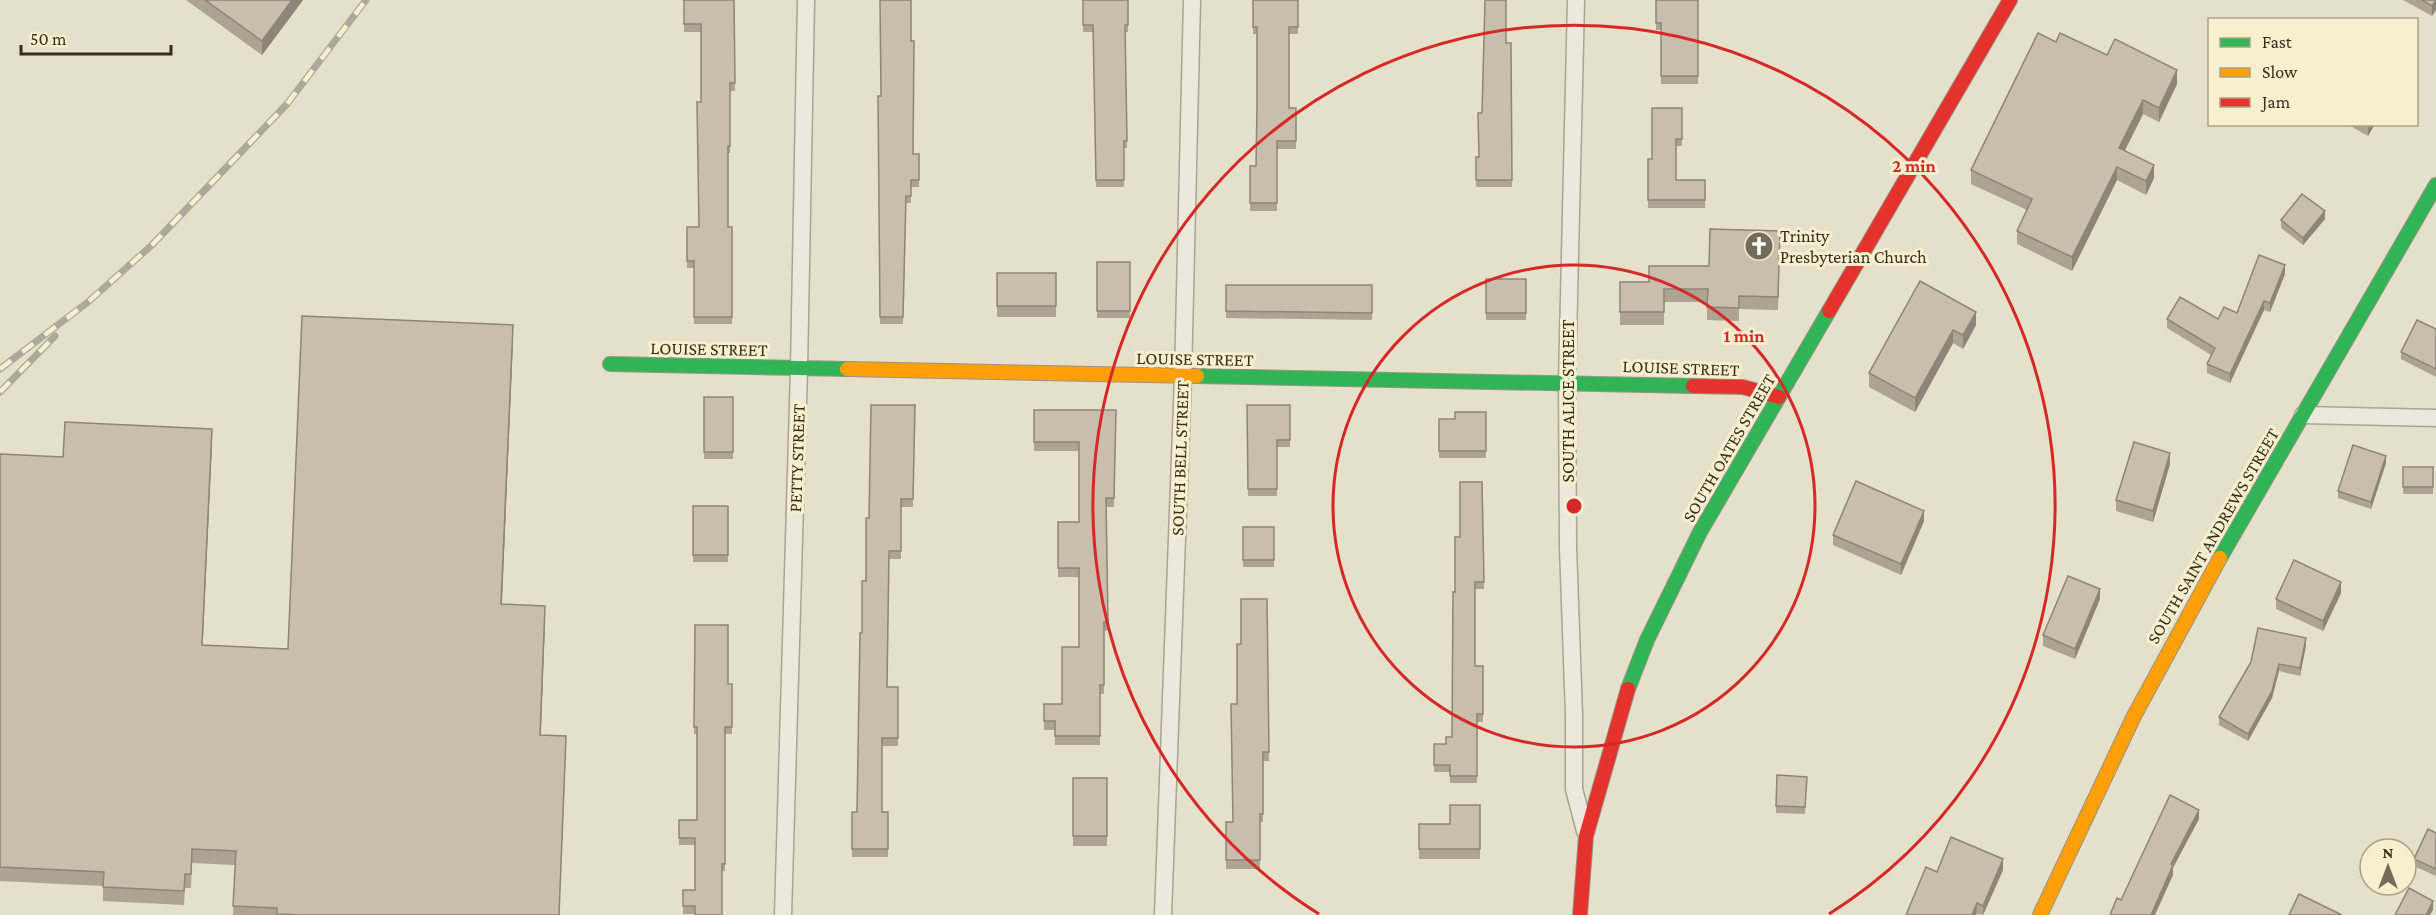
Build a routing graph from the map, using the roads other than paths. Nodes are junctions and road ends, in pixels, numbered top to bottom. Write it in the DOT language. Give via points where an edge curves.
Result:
graph roads {
  1 [pos="806,0"];
  2 [pos="1192,0"];
  3 [pos="1576,0"];
  4 [pos="2010,0"];
  5 [pos="2436,185"];
  6 [pos="610,364"];
  7 [pos="799,369"];
  8 [pos="1183,376"];
  9 [pos="1567,382"];
  10 [pos="1779,397"];
  11 [pos="2303,415"];
  12 [pos="2436,418"];
  13 [pos="1586,836"];
  14 [pos="783,915"];
  15 [pos="1163,915"];
  16 [pos="1580,915"];
  17 [pos="2040,915"];
  1 -- 7 [label="street, PETTY STREET"];
  2 -- 8 [label="street, SOUTH BELL STREET"];
  3 -- 9 [label="street, SOUTH ALICE STREET"];
  4 -- 10 [label="street, SOUTH OATES STREET"];
  5 -- 11 [label="street, SOUTH SAINT ANDREWS STREET"];
  6 -- 7 [label="street, LOUISE STREET"];
  7 -- 8 [label="street, LOUISE STREET"];
  7 -- 14 [label="street, PETTY STREET"];
  8 -- 9 [label="street, LOUISE STREET"];
  8 -- 15 [label="street, SOUTH BELL STREET"];
  9 -- 10 [label="street, LOUISE STREET" via="1743,387"];
  9 -- 13 [label="street, SOUTH ALICE STREET" via="1574,789"];
  10 -- 13 [label="street, SOUTH OATES STREET" via="1700,532 1647,639 1624,702"];
  11 -- 12 [label="street"];
  11 -- 17 [label="street, SOUTH SAINT ANDREWS STREET" via="2197,597 2134,716"];
  13 -- 16 [label="street, SOUTH OATES STREET"];
}
